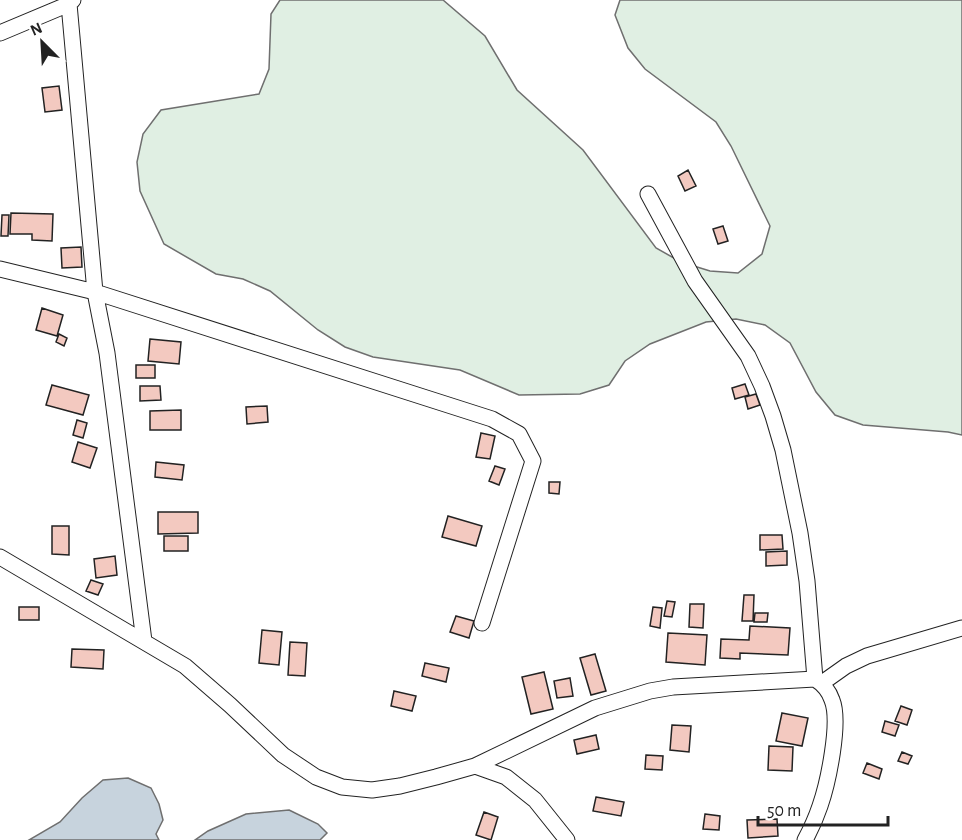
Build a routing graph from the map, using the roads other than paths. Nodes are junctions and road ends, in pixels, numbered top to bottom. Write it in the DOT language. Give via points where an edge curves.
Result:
graph roads {
  1 [pos="71,2"];
  2 [pos="0,33"];
  3 [pos="648,194"];
  4 [pos="0,269"];
  5 [pos="95,292"];
  6 [pos="0,557"];
  7 [pos="482,623"];
  8 [pos="962,628"];
  9 [pos="144,641"];
  10 [pos="818,681"];
  11 [pos="475,766"];
  12 [pos="567,840"];
  13 [pos="805,840"];
  1 -- 2 [label="street"];
  1 -- 5 [label="street"];
  3 -- 10 [label="street" via="695,281 748,356 773,416 800,533"];
  4 -- 5 [label="street"];
  5 -- 7 [label="street" via="492,419 519,434 533,461"];
  5 -- 9 [label="street" via="107,353"];
  6 -- 9 [label="street"];
  8 -- 10 [label="street" via="867,656"];
  9 -- 11 [label="street" via="185,666 283,755 324,781 372,790"];
  10 -- 11 [label="street" via="650,691 595,708"];
  10 -- 13 [label="street" via="829,692 836,715 821,805"];
  11 -- 12 [label="street" via="507,777 536,800"];
}
